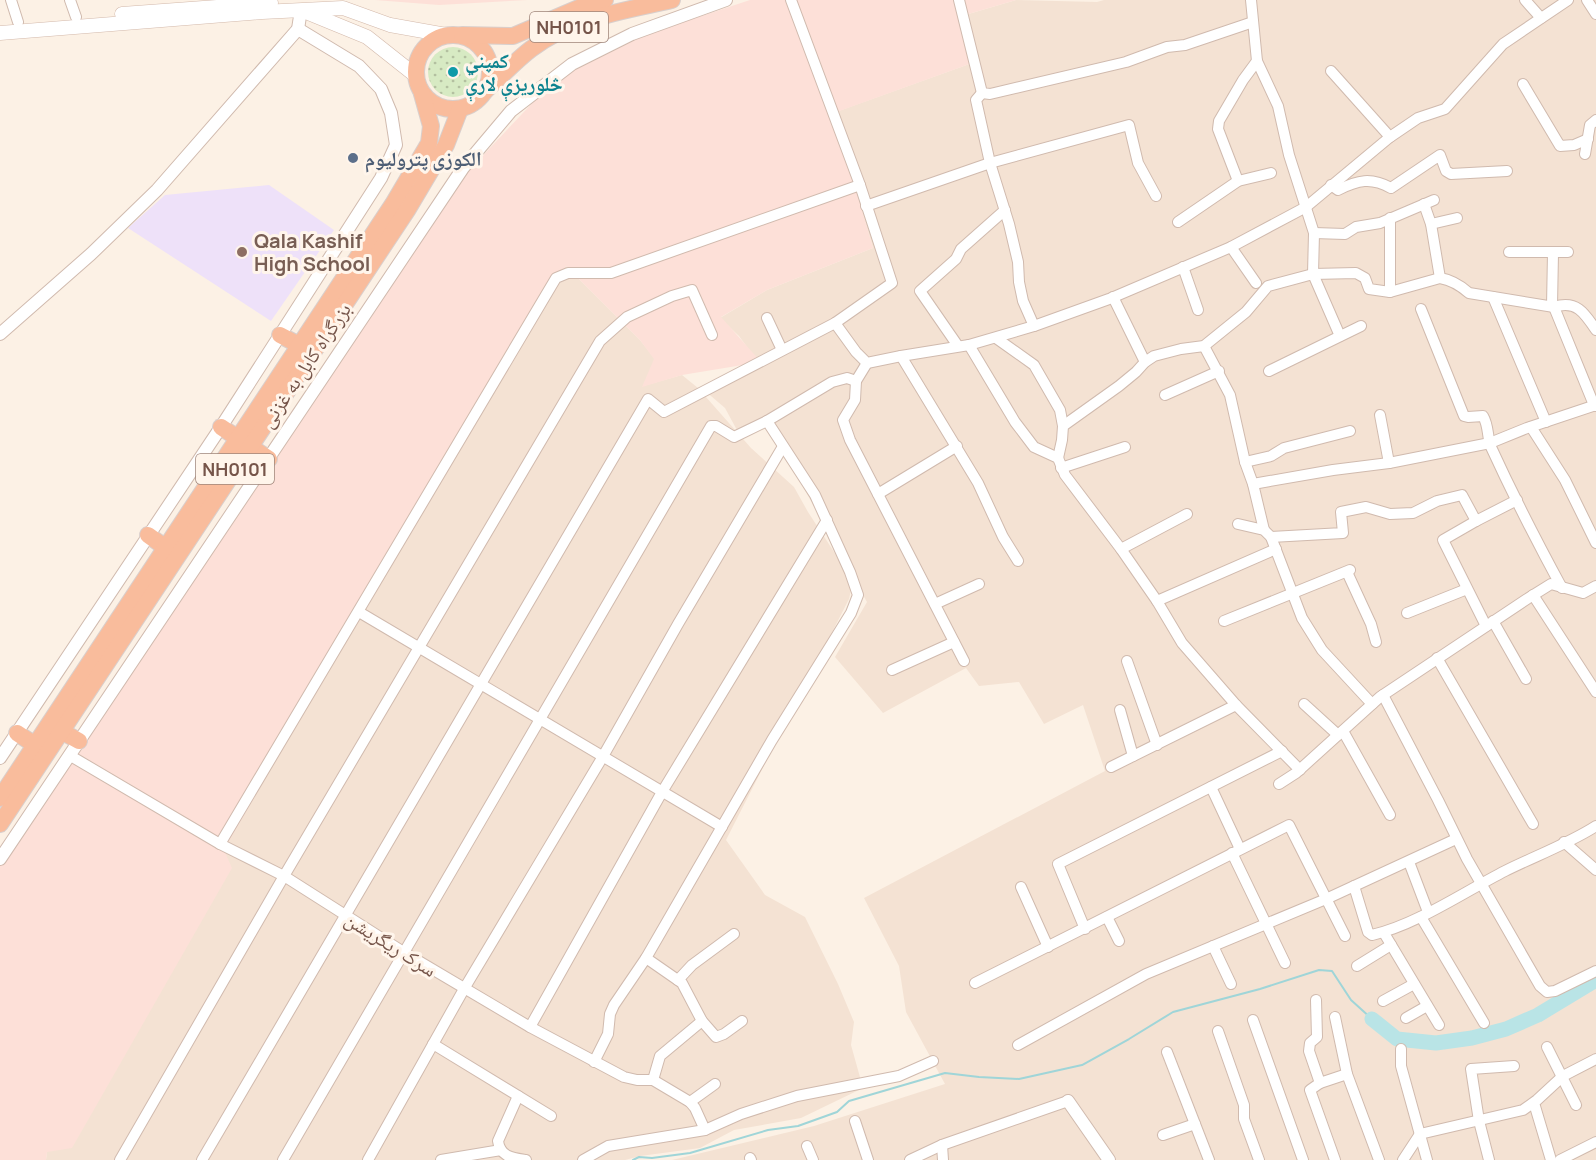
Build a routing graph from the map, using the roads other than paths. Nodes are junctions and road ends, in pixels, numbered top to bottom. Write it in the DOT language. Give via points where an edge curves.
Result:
graph roads {
  1 [pos="11,0"];
  2 [pos="70,0"];
  3 [pos="604,0"];
  4 [pos="672,0"];
  5 [pos="726,0"];
  6 [pos="791,0"];
  7 [pos="959,0"];
  8 [pos="1251,0"];
  9 [pos="1525,0"];
  10 [pos="1568,0"];
  11 [pos="1587,0"];
  12 [pos="262,2"];
  13 [pos="586,3"];
  14 [pos="344,4"];
  15 [pos="301,10"];
  16 [pos="1596,14"];
  17 [pos="76,17"];
  18 [pos="1541,18"];
  19 [pos="18,22"];
  20 [pos="1253,22"];
  21 [pos="0,24"];
  22 [pos="298,29"];
  23 [pos="0,33"];
  24 [pos="452,35"];
  25 [pos="1257,61"];
  26 [pos="1331,71"];
  27 [pos="415,75"];
  28 [pos="1523,84"];
  29 [pos="485,90"];
  30 [pos="982,93"];
  31 [pos="422,94"];
  32 [pos="460,109"];
  33 [pos="1596,120"];
  34 [pos="1390,137"];
  35 [pos="1588,139"];
  36 [pos="1585,154"];
  37 [pos="990,163"];
  38 [pos="1507,171"];
  39 [pos="1271,173"];
  40 [pos="1238,181"];
  41 [pos="860,185"];
  42 [pos="1331,185"];
  43 [pos="1156,196"];
  44 [pos="866,206"];
  45 [pos="1306,207"];
  46 [pos="1005,210"];
  47 [pos="1390,218"];
  48 [pos="1457,218"];
  49 [pos="1178,222"];
  50 [pos="1431,224"];
  51 [pos="1314,233"];
  52 [pos="1230,247"];
  53 [pos="1509,252"];
  54 [pos="1568,252"];
  55 [pos="1553,253"];
  56 [pos="1183,267"];
  57 [pos="1313,274"];
  58 [pos="1440,278"];
  59 [pos="1256,283"];
  60 [pos="1390,292"];
  61 [pos="1113,297"];
  62 [pos="1493,297"];
  63 [pos="1553,307"];
  64 [pos="1420,309"];
  65 [pos="1198,310"];
  66 [pos="767,318"];
  67 [pos="835,323"];
  68 [pos="1034,326"];
  69 [pos="1361,326"];
  70 [pos="1596,330"];
  71 [pos="0,334"];
  72 [pos="280,335"];
  73 [pos="712,335"];
  74 [pos="1340,336"];
  75 [pos="996,338"];
  76 [pos="299,345"];
  77 [pos="963,346"];
  78 [pos="1204,346"];
  79 [pos="782,350"];
  80 [pos="901,356"];
  81 [pos="1145,362"];
  82 [pos="867,363"];
  83 [pos="1219,371"];
  84 [pos="1269,371"];
  85 [pos="856,381"];
  86 [pos="1165,395"];
  87 [pos="1595,405"];
  88 [pos="1380,415"];
  89 [pos="767,421"];
  90 [pos="1546,422"];
  91 [pos="1063,426"];
  92 [pos="221,427"];
  93 [pos="1531,427"];
  94 [pos="1350,431"];
  95 [pos="244,442"];
  96 [pos="1490,443"];
  97 [pos="957,446"];
  98 [pos="1125,447"];
  99 [pos="782,448"];
  100 [pos="269,459"];
  101 [pos="1245,462"];
  102 [pos="1059,463"];
  103 [pos="1389,463"];
  104 [pos="1253,484"];
  105 [pos="878,494"];
  106 [pos="1517,500"];
  107 [pos="1188,514"];
  108 [pos="827,520"];
  109 [pos="1476,521"];
  110 [pos="1238,524"];
  111 [pos="1267,533"];
  112 [pos="148,535"];
  113 [pos="1596,543"];
  114 [pos="166,548"];
  115 [pos="1121,549"];
  116 [pos="1276,549"];
  117 [pos="1018,561"];
  118 [pos="979,584"];
  119 [pos="1562,588"];
  120 [pos="1467,589"];
  121 [pos="1594,591"];
  122 [pos="1292,593"];
  123 [pos="1533,595"];
  124 [pos="1157,601"];
  125 [pos="935,604"];
  126 [pos="359,612"];
  127 [pos="1407,613"];
  128 [pos="1224,621"];
  129 [pos="1490,624"];
  130 [pos="954,642"];
  131 [pos="1376,642"];
  132 [pos="420,648"];
  133 [pos="1437,658"];
  134 [pos="964,661"];
  135 [pos="1127,661"];
  136 [pos="892,670"];
  137 [pos="1526,680"];
  138 [pos="480,685"];
  139 [pos="1596,692"];
  140 [pos="1383,695"];
  141 [pos="1304,704"];
  142 [pos="1372,704"];
  143 [pos="1236,705"];
  144 [pos="67,709"];
  145 [pos="1120,710"];
  146 [pos="540,721"];
  147 [pos="61,731"];
  148 [pos="17,733"];
  149 [pos="1340,733"];
  150 [pos="35,745"];
  151 [pos="1157,745"];
  152 [pos="74,748"];
  153 [pos="1282,751"];
  154 [pos="1133,756"];
  155 [pos="0,758"];
  156 [pos="602,758"];
  157 [pos="1111,767"];
  158 [pos="1300,770"];
  159 [pos="1279,784"];
  160 [pos="1211,787"];
  161 [pos="662,792"];
  162 [pos="0,798"];
  163 [pos="1390,815"];
  164 [pos="0,824"];
  165 [pos="1533,824"];
  166 [pos="1596,826"];
  167 [pos="722,827"];
  168 [pos="1456,839"];
  169 [pos="1564,842"];
  170 [pos="220,844"];
  171 [pos="1236,851"];
  172 [pos="0,859"];
  173 [pos="1409,862"];
  174 [pos="1596,870"];
  175 [pos="284,876"];
  176 [pos="1482,883"];
  177 [pos="1354,886"];
  178 [pos="1021,887"];
  179 [pos="1326,898"];
  180 [pos="345,915"];
  181 [pos="1424,915"];
  182 [pos="1107,917"];
  183 [pos="1267,924"];
  184 [pos="1085,929"];
  185 [pos="1384,933"];
  186 [pos="734,934"];
  187 [pos="1345,936"];
  188 [pos="1119,941"];
  189 [pos="1391,945"];
  190 [pos="1213,946"];
  191 [pos="1048,947"];
  192 [pos="405,953"];
  193 [pos="646,958"];
  194 [pos="1285,963"];
  195 [pos="1357,966"];
  196 [pos="1596,971"];
  197 [pos="678,980"];
  198 [pos="975,983"];
  199 [pos="1231,984"];
  200 [pos="1414,984"];
  201 [pos="464,989"];
  202 [pos="1316,1000"];
  203 [pos="1383,1000"];
  204 [pos="1427,1006"];
  205 [pos="1335,1017"];
  206 [pos="1406,1018"];
  207 [pos="1253,1020"];
  208 [pos="702,1021"];
  209 [pos="742,1021"];
  210 [pos="1484,1023"];
  211 [pos="1439,1025"];
  212 [pos="530,1027"];
  213 [pos="1218,1031"];
  214 [pos="434,1044"];
  215 [pos="1018,1045"];
  216 [pos="1547,1047"];
  217 [pos="1401,1049"];
  218 [pos="1167,1052"];
  219 [pos="1596,1059"];
  220 [pos="933,1061"];
  221 [pos="594,1062"];
  222 [pos="1514,1066"];
  223 [pos="1347,1074"];
  224 [pos="1563,1076"];
  225 [pos="653,1080"];
  226 [pos="1320,1083"];
  227 [pos="716,1084"];
  228 [pos="518,1096"];
  229 [pos="1068,1101"];
  230 [pos="690,1102"];
  231 [pos="1534,1103"];
  232 [pos="1576,1105"];
  233 [pos="551,1116"];
  234 [pos="855,1120"];
  235 [pos="1479,1121"];
  236 [pos="1195,1124"];
  237 [pos="705,1130"];
  238 [pos="1420,1134"];
  239 [pos="1163,1135"];
  240 [pos="1596,1142"];
  241 [pos="942,1145"];
  242 [pos="807,1146"];
  243 [pos="501,1150"];
  244 [pos="120,1160"];
  245 [pos="202,1160"];
  246 [pos="283,1160"];
  247 [pos="368,1160"];
  248 [pos="441,1160"];
  249 [pos="526,1160"];
  250 [pos="583,1160"];
  251 [pos="813,1160"];
  252 [pos="868,1160"];
  253 [pos="910,1160"];
  254 [pos="943,1160"];
  255 [pos="1109,1160"];
  256 [pos="1209,1160"];
  257 [pos="1259,1160"];
  258 [pos="1303,1160"];
  259 [pos="1335,1160"];
  260 [pos="1379,1160"];
  261 [pos="1403,1160"];
  262 [pos="1427,1160"];
  263 [pos="1490,1160"];
  264 [pos="1551,1160"];
  265 [pos="1560,1160"];
  1 -- 19 [label="street"];
  2 -- 17 [label="street"];
  3 -- 13 [label="highway, NH0101"];
  4 -- 29 [label="highway, NH0101" via="568,27 531,49"];
  5 -- 100 [label="street" via="615,41 572,64 492,130"];
  6 -- 41 [label="street"];
  7 -- 30 [label="street"];
  8 -- 20 [label="street"];
  9 -- 18 [label="street"];
  10 -- 18 [label="street"];
  11 -- 16 [label="street"];
  12 -- 15 [label="main road"];
  12 -- 17 [label="main road"];
  13 -- 24 [label="highway, NH0101" via="513,36"];
  14 -- 15 [label="main road"];
  14 -- 24 [label="main road" via="390,25"];
  15 -- 22 [label="street"];
  15 -- 23 [label="main road"];
  15 -- 27 [label="main road" via="367,37"];
  17 -- 19 [label="main road"];
  18 -- 34 [label="street" via="1503,44 1445,109 1418,118"];
  19 -- 21 [label="main road"];
  20 -- 25 [label="street"];
  20 -- 30 [label="street" via="1126,63"];
  22 -- 71 [label="street" via="157,190"];
  22 -- 72 [label="street" via="359,66 381,89 391,113 396,145 381,178"];
  24 -- 27 [label="highway" via="425,46"];
  24 -- 29 [label="highway" via="475,42 486,56 490,73"];
  25 -- 40 [label="street" via="1219,121 1218,129"];
  25 -- 45 [label="street" via="1278,106"];
  26 -- 34 [label="street"];
  27 -- 31 [label="highway, NH0101"];
  28 -- 35 [label="street" via="1560,146"];
  29 -- 32 [label="highway, NH0101" via="479,99"];
  30 -- 37 [label="street" via="976,100"];
  31 -- 32 [label="highway" via="439,107"];
  31 -- 76 [label="highway, بزرگراه کابل به غزنی / NH0101" via="431,126 429,143"];
  32 -- 95 [label="highway, بزرگراه کابل به غزنی / NH0101" via="446,145 408,209"];
  33 -- 35 [label="street" via="1590,125"];
  34 -- 42 [label="street"];
  35 -- 36 [label="street"];
  37 -- 43 [label="street" via="1129,125 1138,163"];
  37 -- 44 [label="street"];
  37 -- 46 [label="street"];
  38 -- 42 [label="street" via="1448,173 1440,155 1391,188 1361,180 1338,190"];
  39 -- 40 [label="street"];
  40 -- 49 [label="street"];
  41 -- 44 [label="street"];
  41 -- 126 [label="street" via="611,273 568,273 556,278"];
  42 -- 45 [label="street"];
  44 -- 67 [label="street" via="892,283"];
  45 -- 51 [label="street"];
  45 -- 52 [label="street"];
  46 -- 68 [label="street" via="1023,301"];
  46 -- 77 [label="street" via="920,291"];
  47 -- 50 [label="street" via="1429,202"];
  47 -- 51 [label="street" via="1345,234"];
  47 -- 60 [label="street"];
  48 -- 50 [label="street"];
  50 -- 58 [label="street"];
  51 -- 57 [label="street"];
  52 -- 56 [label="street"];
  52 -- 59 [label="street"];
  53 -- 55 [label="street"];
  54 -- 55 [label="street"];
  55 -- 63 [label="street"];
  56 -- 61 [label="street"];
  56 -- 65 [label="street"];
  57 -- 60 [label="street" via="1356,273 1365,278 1369,289"];
  57 -- 74 [label="street"];
  57 -- 78 [label="street" via="1268,286 1246,312"];
  58 -- 60 [label="street"];
  58 -- 62 [label="street" via="1459,284 1469,293"];
  61 -- 68 [label="street"];
  61 -- 81 [label="street"];
  62 -- 63 [label="street"];
  62 -- 90 [label="street"];
  63 -- 70 [label="street" via="1565,303 1578,307"];
  63 -- 87 [label="street"];
  64 -- 96 [label="street" via="1464,416 1483,416"];
  66 -- 79 [label="street"];
  67 -- 79 [label="street"];
  67 -- 82 [label="street"];
  68 -- 75 [label="street"];
  69 -- 74 [label="street"];
  72 -- 76 [label="highway"];
  72 -- 92 [label="street"];
  73 -- 132 [label="street" via="692,290 627,316 600,341"];
  74 -- 84 [label="street"];
  75 -- 77 [label="street"];
  75 -- 91 [label="street" via="1034,366 1060,410"];
  76 -- 95 [label="highway, بزرگراه کابل به غزنی / NH0101"];
  77 -- 80 [label="street"];
  77 -- 102 [label="street" via="1034,447"];
  78 -- 81 [label="street" via="1172,351"];
  78 -- 83 [label="street"];
  79 -- 138 [label="street" via="664,412 648,399"];
  80 -- 82 [label="street"];
  80 -- 97 [label="street"];
  81 -- 91 [label="street"];
  82 -- 85 [label="street"];
  83 -- 86 [label="street"];
  83 -- 101 [label="street" via="1230,395"];
  85 -- 89 [label="street" via="847,378 832,382"];
  85 -- 105 [label="street" via="855,400 843,420"];
  87 -- 90 [label="street"];
  88 -- 103 [label="street"];
  89 -- 99 [label="street"];
  89 -- 146 [label="street" via="734,436 711,426"];
  90 -- 93 [label="street"];
  91 -- 102 [label="street"];
  92 -- 95 [label="highway"];
  92 -- 112 [label="street"];
  93 -- 96 [label="street"];
  93 -- 113 [label="street" via="1565,480"];
  94 -- 101 [label="street"];
  95 -- 100 [label="highway"];
  95 -- 114 [label="highway, بزرگراه کابل به غزنی / NH0101"];
  95 -- 144 [label="highway, بزرگراه کابل به غزنی / NH0101"];
  96 -- 103 [label="street"];
  96 -- 106 [label="street"];
  97 -- 105 [label="street"];
  97 -- 117 [label="street"];
  98 -- 102 [label="street"];
  99 -- 108 [label="street" via="815,495"];
  99 -- 156 [label="street"];
  100 -- 152 [label="street"];
  101 -- 104 [label="street"];
  102 -- 115 [label="street"];
  103 -- 104 [label="street"];
  104 -- 111 [label="street"];
  105 -- 125 [label="street"];
  106 -- 109 [label="street"];
  106 -- 119 [label="street"];
  107 -- 115 [label="street"];
  108 -- 161 [label="street"];
  108 -- 167 [label="street" via="858,595 851,613"];
  109 -- 111 [label="street" via="1462,495 1413,513 1390,514 1366,507 1341,512 1343,532"];
  109 -- 120 [label="street" via="1443,540"];
  110 -- 111 [label="street"];
  111 -- 116 [label="street"];
  112 -- 114 [label="highway"];
  112 -- 148 [label="street"];
  114 -- 144 [label="highway, بزرگراه کابل به غزنی / NH0101"];
  115 -- 124 [label="street"];
  116 -- 122 [label="street"];
  116 -- 124 [label="street"];
  118 -- 125 [label="street"];
  119 -- 121 [label="street" via="1583,593"];
  119 -- 123 [label="street" via="1551,585"];
  120 -- 127 [label="street"];
  120 -- 129 [label="street"];
  122 -- 128 [label="street"];
  122 -- 131 [label="street" via="1349,571"];
  122 -- 142 [label="street" via="1322,650"];
  123 -- 129 [label="street"];
  123 -- 139 [label="street"];
  124 -- 143 [label="street" via="1182,643"];
  125 -- 130 [label="street"];
  126 -- 132 [label="street"];
  126 -- 170 [label="street"];
  129 -- 133 [label="street"];
  129 -- 137 [label="street"];
  130 -- 134 [label="street"];
  130 -- 136 [label="street"];
  132 -- 138 [label="street"];
  132 -- 175 [label="street"];
  133 -- 140 [label="street"];
  133 -- 165 [label="street"];
  135 -- 151 [label="street"];
  138 -- 146 [label="street"];
  138 -- 180 [label="street"];
  140 -- 142 [label="street"];
  140 -- 168 [label="street"];
  141 -- 149 [label="street"];
  142 -- 149 [label="street"];
  143 -- 151 [label="street"];
  143 -- 153 [label="street"];
  144 -- 147 [label="highway, بزرگراه کابل به غزنی / NH0101"];
  144 -- 150 [label="highway, بزرگراه کابل به غزنی / NH0101"];
  145 -- 154 [label="street"];
  146 -- 156 [label="street"];
  146 -- 192 [label="street"];
  147 -- 152 [label="highway"];
  147 -- 164 [label="highway, بزرگراه کابل به غزنی / NH0101"];
  148 -- 150 [label="highway"];
  148 -- 155 [label="street"];
  149 -- 158 [label="street"];
  149 -- 163 [label="street"];
  150 -- 162 [label="highway, بزرگراه کابل به غزنی / NH0101"];
  151 -- 154 [label="street"];
  152 -- 170 [label="street, سرک ریگریشن"];
  152 -- 172 [label="street"];
  153 -- 158 [label="street"];
  153 -- 160 [label="street"];
  154 -- 157 [label="street"];
  156 -- 161 [label="street"];
  156 -- 201 [label="street"];
  158 -- 159 [label="street"];
  160 -- 171 [label="street"];
  160 -- 184 [label="street" via="1058,864"];
  161 -- 167 [label="street"];
  161 -- 212 [label="street"];
  166 -- 169 [label="street"];
  167 -- 193 [label="street"];
  168 -- 173 [label="street"];
  168 -- 176 [label="street"];
  169 -- 174 [label="street"];
  169 -- 176 [label="street"];
  170 -- 175 [label="street, سرک ریگریشن"];
  171 -- 179 [label="street" via="1289,825"];
  171 -- 182 [label="street"];
  171 -- 183 [label="street"];
  173 -- 177 [label="street"];
  173 -- 181 [label="street"];
  175 -- 180 [label="street, سرک ریگریشن"];
  175 -- 244 [label="street"];
  176 -- 181 [label="street"];
  176 -- 196 [label="street" via="1546,992"];
  177 -- 179 [label="street"];
  177 -- 185 [label="street" via="1368,932"];
  178 -- 191 [label="street"];
  179 -- 183 [label="street"];
  179 -- 187 [label="street"];
  180 -- 192 [label="street, سرک ریگریشن"];
  180 -- 245 [label="street"];
  181 -- 185 [label="street"];
  181 -- 210 [label="street"];
  182 -- 184 [label="street"];
  182 -- 188 [label="street"];
  183 -- 190 [label="street"];
  183 -- 194 [label="street"];
  184 -- 191 [label="street"];
  185 -- 189 [label="street"];
  186 -- 197 [label="street"];
  189 -- 195 [label="street"];
  189 -- 200 [label="street"];
  190 -- 199 [label="street"];
  190 -- 215 [label="street" via="1146,974"];
  191 -- 198 [label="street"];
  192 -- 201 [label="street, سرک ریگریشن"];
  192 -- 246 [label="street"];
  193 -- 197 [label="street"];
  193 -- 221 [label="street" via="614,1005 608,1034"];
  197 -- 208 [label="street"];
  200 -- 203 [label="street"];
  200 -- 204 [label="street"];
  201 -- 212 [label="street, سرک ریگریشن"];
  201 -- 214 [label="street"];
  202 -- 226 [label="street" via="1317,1036 1309,1051"];
  204 -- 206 [label="street"];
  204 -- 211 [label="street"];
  205 -- 223 [label="street"];
  207 -- 258 [label="street"];
  208 -- 209 [label="street" via="716,1036"];
  208 -- 225 [label="street" via="660,1056"];
  212 -- 221 [label="street, سرک ریگریشن"];
  213 -- 257 [label="street"];
  214 -- 228 [label="street"];
  214 -- 247 [label="street"];
  216 -- 224 [label="street"];
  217 -- 238 [label="street" via="1401,1066"];
  218 -- 236 [label="street"];
  219 -- 224 [label="street"];
  220 -- 237 [label="street" via="898,1077 797,1096"];
  221 -- 225 [label="street, سرک ریگریشن" via="624,1077"];
  222 -- 235 [label="street" via="1471,1069"];
  223 -- 226 [label="street"];
  223 -- 260 [label="street"];
  224 -- 231 [label="street"];
  224 -- 232 [label="street"];
  225 -- 230 [label="street, سرک ریگریشن"];
  226 -- 259 [label="street" via="1310,1090"];
  227 -- 230 [label="street"];
  228 -- 233 [label="street"];
  228 -- 243 [label="street" via="498,1141"];
  229 -- 241 [label="street"];
  229 -- 255 [label="street"];
  230 -- 237 [label="street"];
  231 -- 235 [label="street" via="1512,1114"];
  231 -- 264 [label="street"];
  234 -- 252 [label="street"];
  235 -- 238 [label="street"];
  235 -- 263 [label="street"];
  236 -- 239 [label="street"];
  236 -- 256 [label="street"];
  237 -- 250 [label="street" via="608,1146"];
  238 -- 261 [label="street"];
  238 -- 262 [label="street"];
  240 -- 265 [label="street"];
  241 -- 253 [label="street"];
  241 -- 254 [label="street"];
  242 -- 251 [label="street"];
  243 -- 248 [label="street"];
  243 -- 249 [label="street" via="509,1157"];
}
